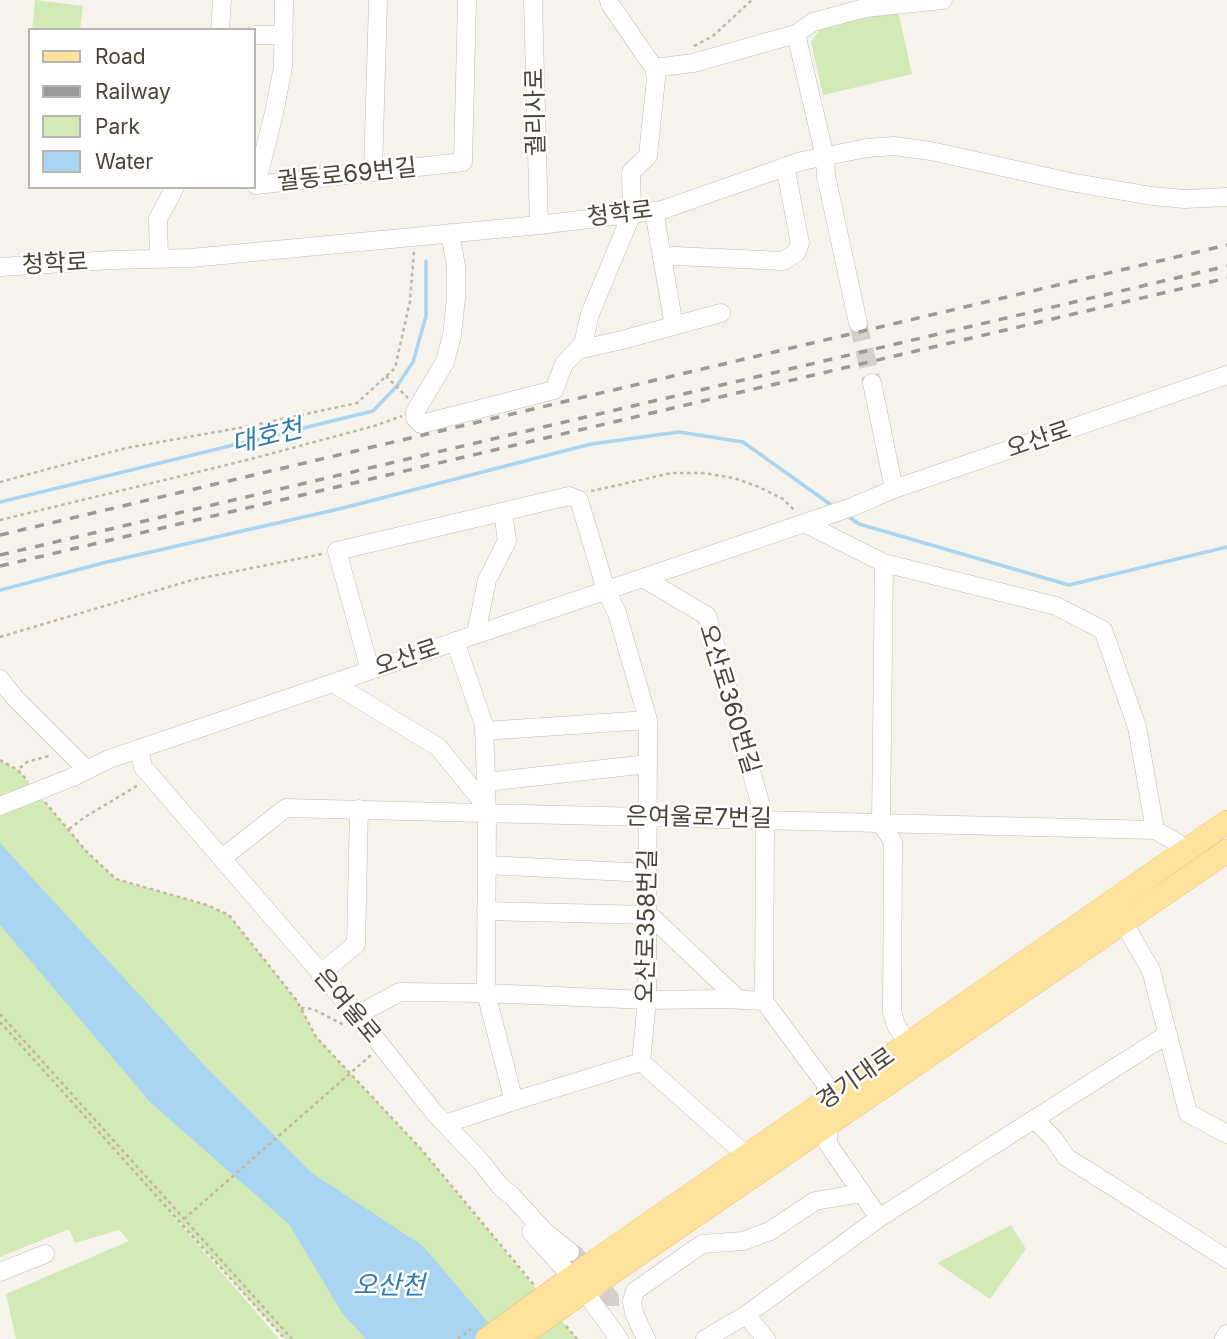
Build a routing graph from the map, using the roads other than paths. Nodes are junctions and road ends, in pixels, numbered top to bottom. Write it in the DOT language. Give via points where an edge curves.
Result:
graph roads {
  1 [pos="222,0"];
  2 [pos="284,0"];
  3 [pos="378,0"];
  4 [pos="467,0"];
  5 [pos="533,0"];
  6 [pos="609,0"];
  7 [pos="943,0"];
  8 [pos="220,28"];
  9 [pos="796,34"];
  10 [pos="256,35"];
  11 [pos="284,36"];
  12 [pos="654,68"];
  13 [pos="825,157"];
  14 [pos="785,166"];
  15 [pos="373,172"];
  16 [pos="174,189"];
  17 [pos="1227,197"];
  18 [pos="654,211"];
  19 [pos="632,213"];
  20 [pos="539,225"];
  21 [pos="450,233"];
  22 [pos="662,258"];
  23 [pos="159,259"];
  24 [pos="0,267"];
  25 [pos="721,313"];
  26 [pos="858,323"];
  27 [pos="674,326"];
  28 [pos="578,350"];
  29 [pos="1227,375"];
  30 [pos="872,383"];
  31 [pos="894,489"];
  32 [pos="503,512"];
  33 [pos="811,521"];
  34 [pos="884,563"];
  35 [pos="643,578"];
  36 [pos="606,590"];
  37 [pos="476,634"];
  38 [pos="455,641"];
  39 [pos="370,670"];
  40 [pos="0,680"];
  41 [pos="332,683"];
  42 [pos="648,720"];
  43 [pos="484,731"];
  44 [pos="139,749"];
  45 [pos="648,764"];
  46 [pos="80,774"];
  47 [pos="486,782"];
  48 [pos="0,806"];
  49 [pos="359,809"];
  50 [pos="487,810"];
  51 [pos="649,817"];
  52 [pos="765,820"];
  53 [pos="1227,822"];
  54 [pos="881,823"];
  55 [pos="1154,830"];
  56 [pos="1188,849"];
  57 [pos="1227,851"];
  58 [pos="222,858"];
  59 [pos="487,865"];
  60 [pos="647,873"];
  61 [pos="486,911"];
  62 [pos="648,915"];
  63 [pos="1123,922"];
  64 [pos="320,974"];
  65 [pos="486,993"];
  66 [pos="647,1000"];
  67 [pos="739,1000"];
  68 [pos="764,1002"];
  69 [pos="353,1021"];
  70 [pos="1168,1034"];
  71 [pos="908,1044"];
  72 [pos="641,1062"];
  73 [pos="514,1101"];
  74 [pos="825,1114"];
  75 [pos="1034,1119"];
  76 [pos="445,1124"];
  77 [pos="1227,1134"];
  78 [pos="747,1156"];
  79 [pos="500,1186"];
  80 [pos="862,1193"];
  81 [pos="879,1218"];
  82 [pos="570,1252"];
  83 [pos="45,1254"];
  84 [pos="1227,1259"];
  85 [pos="0,1272"];
  86 [pos="573,1288"];
  87 [pos="610,1306"];
  88 [pos="746,1315"];
  89 [pos="1227,1334"];
  90 [pos="487,1339"];
  91 [pos="515,1339"];
  92 [pos="619,1339"];
  93 [pos="632,1339"];
  94 [pos="646,1339"];
  95 [pos="705,1339"];
  96 [pos="765,1339"];
  97 [pos="1223,1339"];
  1 -- 8 [label="street"];
  2 -- 11 [label="street, 궐동로69번길"];
  3 -- 15 [label="street"];
  4 -- 15 [label="street, 궐동로69번길" via="463,162"];
  5 -- 20 [label="street, 궐리사로"];
  6 -- 12 [label="street"];
  7 -- 9 [label="street" via="865,8 813,22"];
  9 -- 12 [label="street" via="693,63"];
  9 -- 13 [label="street"];
  10 -- 11 [label="street"];
  11 -- 15 [label="street, 궐동로69번길" via="283,67 256,185"];
  12 -- 19 [label="street" via="648,156 631,173"];
  13 -- 14 [label="street, 청학로"];
  13 -- 17 [label="street, 청학로" via="894,146 1152,196"];
  13 -- 26 [label="street"];
  14 -- 18 [label="street, 청학로"];
  14 -- 22 [label="street" via="800,243 796,253 783,261"];
  16 -- 23 [label="street" via="158,219"];
  18 -- 19 [label="street, 청학로"];
  18 -- 22 [label="street"];
  19 -- 20 [label="street, 청학로"];
  19 -- 28 [label="street"];
  20 -- 21 [label="street, 청학로"];
  21 -- 23 [label="street, 청학로"];
  21 -- 28 [label="street" via="456,266 452,335 431,388 411,404 421,424 554,390 564,365"];
  22 -- 27 [label="street"];
  23 -- 24 [label="street, 청학로"];
  25 -- 27 [label="street"];
  27 -- 28 [label="street"];
  29 -- 31 [label="street, 오산로"];
  30 -- 31 [label="street"];
  31 -- 33 [label="street, 오산로"];
  32 -- 36 [label="street, 오산로358번길" via="569,496 579,500"];
  32 -- 37 [label="street" via="507,541 487,580"];
  32 -- 39 [label="street" via="337,551"];
  33 -- 34 [label="street"];
  33 -- 35 [label="street, 오산로"];
  34 -- 54 [label="street"];
  34 -- 55 [label="street" via="1056,606 1103,630 1137,727"];
  35 -- 36 [label="street, 오산로"];
  35 -- 52 [label="street, 오산로360번길" via="707,616"];
  36 -- 37 [label="street, 오산로"];
  36 -- 42 [label="street, 오산로358번길"];
  37 -- 38 [label="street, 오산로"];
  38 -- 39 [label="street, 오산로"];
  38 -- 43 [label="street"];
  39 -- 41 [label="street, 오산로"];
  40 -- 46 [label="street" via="68,750"];
  41 -- 44 [label="street, 오산로"];
  41 -- 50 [label="street" via="438,747"];
  42 -- 43 [label="street"];
  42 -- 45 [label="street, 오산로358번길"];
  43 -- 47 [label="street"];
  44 -- 46 [label="street, 오산로"];
  44 -- 58 [label="street, 은여울로" via="143,767"];
  45 -- 47 [label="street"];
  45 -- 51 [label="street, 오산로358번길"];
  46 -- 48 [label="street, 오산로, bridge"];
  47 -- 50 [label="street"];
  49 -- 50 [label="street, 은여울로7번길"];
  49 -- 58 [label="street, 은여울로7번길" via="286,807"];
  49 -- 64 [label="street" via="356,944"];
  50 -- 51 [label="street, 은여울로7번길"];
  50 -- 59 [label="street"];
  51 -- 52 [label="street, 은여울로7번길"];
  51 -- 60 [label="street, 오산로358번길"];
  52 -- 54 [label="street, 은여울로7번길"];
  52 -- 68 [label="street, 오산로360번길"];
  53 -- 56 [label="main road, 경기대로"];
  54 -- 55 [label="street, 은여울로7번길"];
  54 -- 71 [label="street" via="893,842 892,1013"];
  55 -- 56 [label="street, 은여울로7번길"];
  56 -- 71 [label="main road, 경기대로"];
  57 -- 63 [label="main road, 경기대로"];
  58 -- 64 [label="street, 은여울로"];
  59 -- 60 [label="street"];
  59 -- 61 [label="street"];
  60 -- 62 [label="street, 오산로358번길"];
  61 -- 62 [label="street"];
  61 -- 65 [label="street"];
  62 -- 66 [label="street, 오산로358번길"];
  62 -- 67 [label="street"];
  63 -- 70 [label="street" via="1151,970"];
  63 -- 74 [label="main road, 경기대로"];
  64 -- 69 [label="street, 은여울로"];
  65 -- 66 [label="street"];
  65 -- 69 [label="street" via="400,992"];
  65 -- 73 [label="street"];
  66 -- 67 [label="street"];
  66 -- 72 [label="street, 오산로358번길"];
  67 -- 68 [label="street"];
  68 -- 74 [label="street" via="827,1086"];
  69 -- 76 [label="street, 은여울로"];
  70 -- 75 [label="street"];
  70 -- 77 [label="street" via="1188,1113"];
  71 -- 74 [label="main road, 경기대로"];
  72 -- 73 [label="street"];
  72 -- 78 [label="street"];
  73 -- 76 [label="street"];
  74 -- 78 [label="main road, 경기대로"];
  74 -- 80 [label="street" via="828,1144"];
  74 -- 86 [label="main road, 경기대로"];
  75 -- 81 [label="street"];
  75 -- 84 [label="street" via="1066,1157"];
  76 -- 79 [label="street, 은여울로"];
  78 -- 86 [label="main road, 경기대로"];
  79 -- 82 [label="street, 은여울로"];
  79 -- 86 [label="street" via="507,1205"];
  80 -- 81 [label="street"];
  80 -- 94 [label="street" via="815,1200 770,1231 743,1241 702,1244 635,1291 634,1313"];
  81 -- 88 [label="street"];
  83 -- 85 [label="street"];
  86 -- 90 [label="main road, 경기대로, bridge"];
  86 -- 91 [label="main road, 경기대로, bridge"];
  86 -- 92 [label="street"];
  87 -- 93 [label="street"];
  88 -- 95 [label="street"];
  88 -- 96 [label="street"];
  89 -- 97 [label="street"];
}
